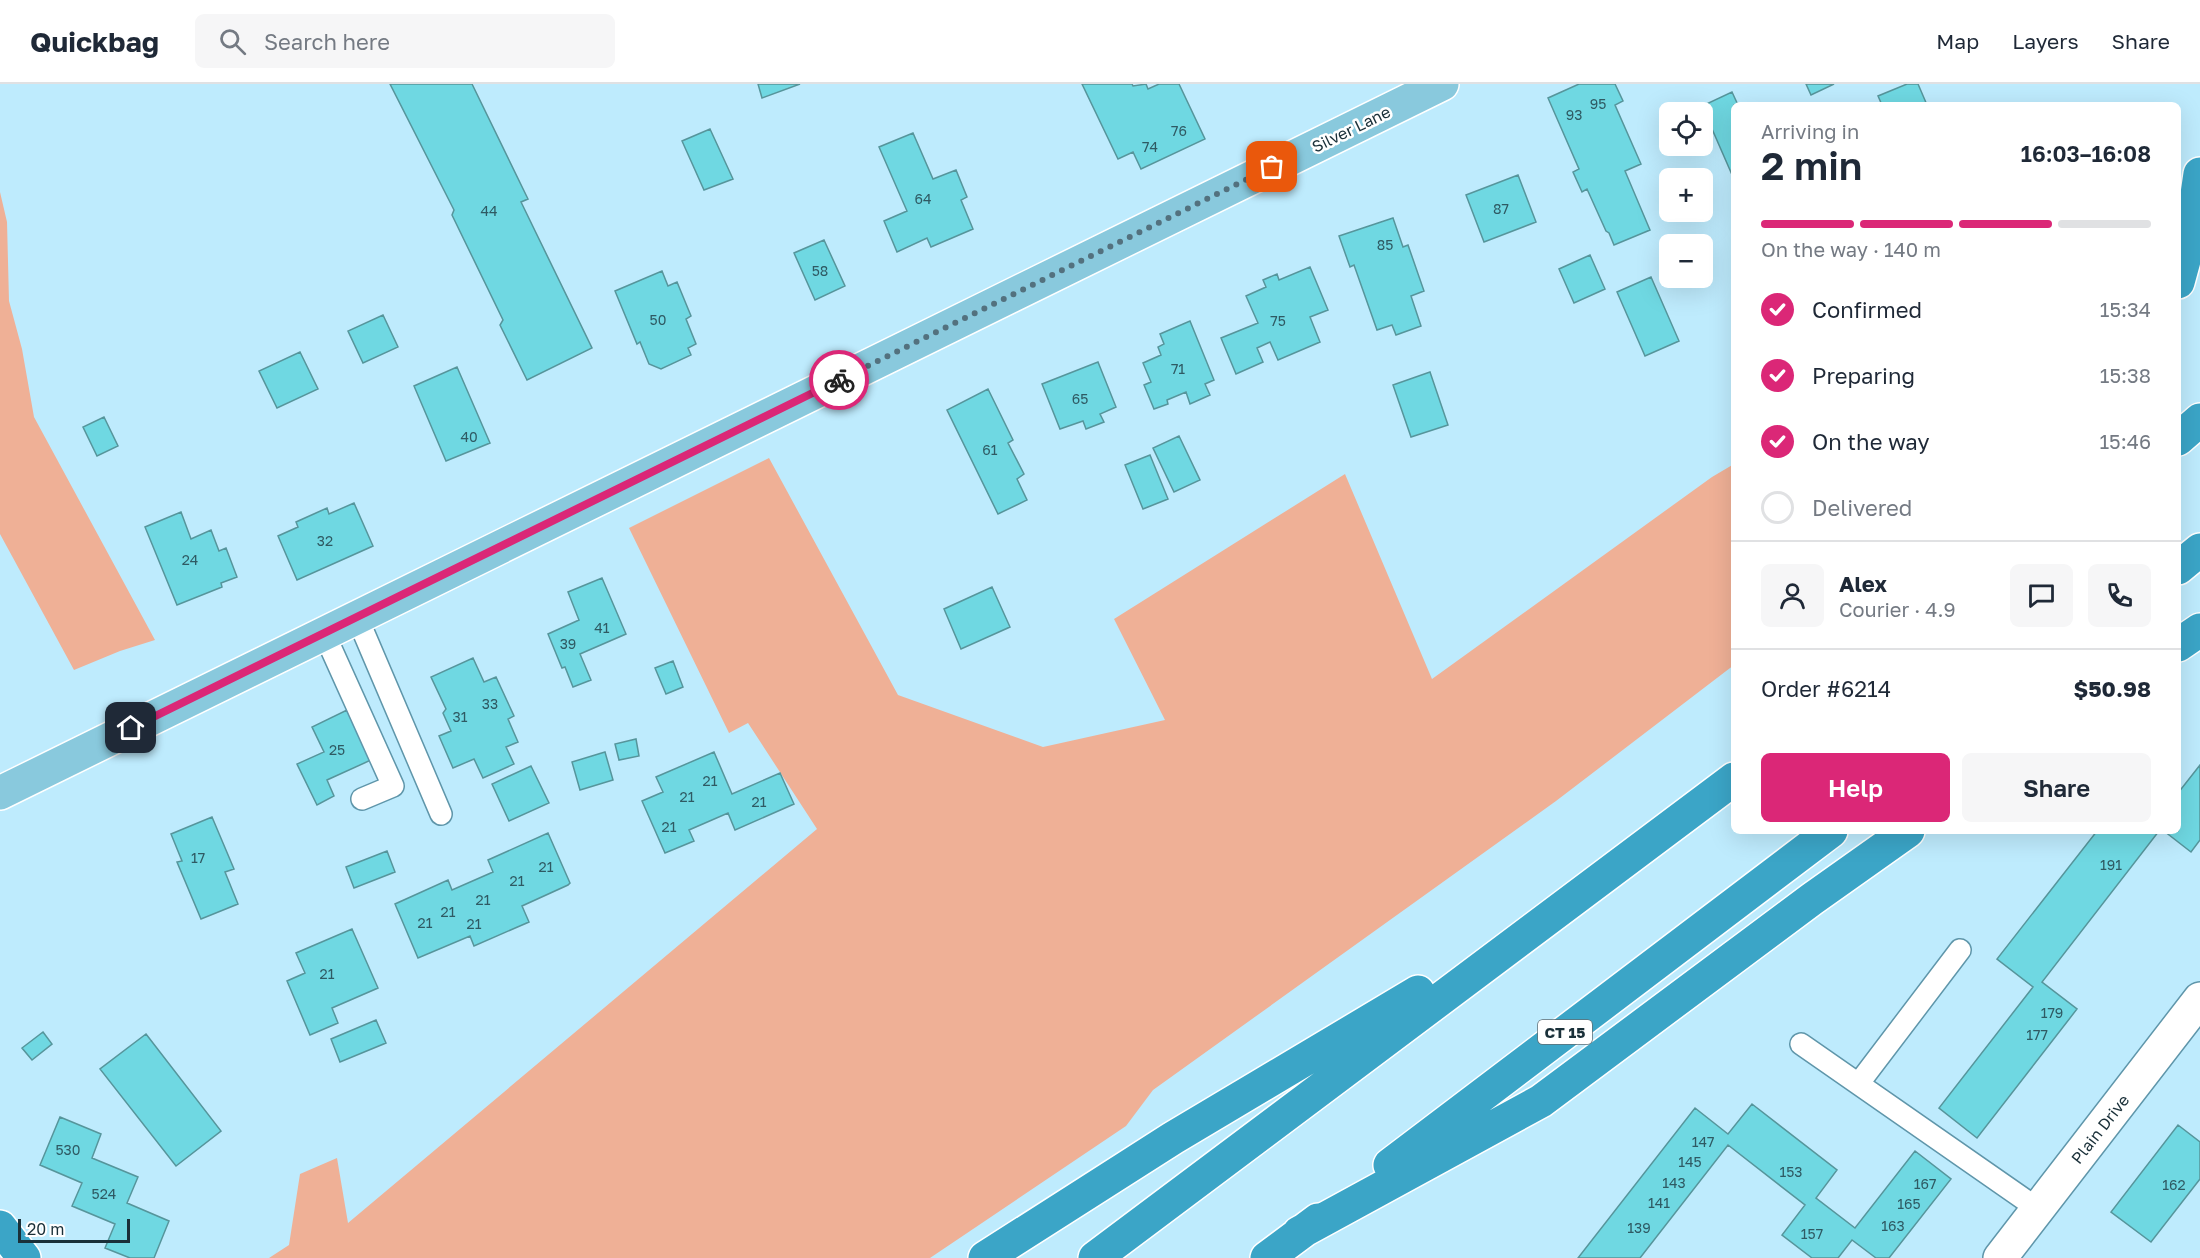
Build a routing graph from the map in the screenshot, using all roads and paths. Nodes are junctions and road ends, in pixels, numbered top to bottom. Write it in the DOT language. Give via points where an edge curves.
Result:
graph roads {
  1 [pos="1442,84"];
  2 [pos="2200,174"];
  3 [pos="2181,271"];
  4 [pos="2200,420"];
  5 [pos="2181,436"];
  6 [pos="2200,550"];
  7 [pos="2181,566"];
  8 [pos="357,617"];
  9 [pos="2200,630"];
  10 [pos="324,633"];
  11 [pos="2181,643"];
  12 [pos="1731,775"];
  13 [pos="1731,781"];
  14 [pos="0,793"];
  15 [pos="1708,798"];
  16 [pos="362,799"];
  17 [pos="441,814"];
  18 [pos="1827,834"];
  19 [pos="1904,834"];
  20 [pos="1552,914"];
  21 [pos="1960,950"];
  22 [pos="2200,999"];
  23 [pos="1801,1044"];
  24 [pos="1859,1083"];
  25 [pos="2038,1209"];
  26 [pos="0,1227"];
  27 [pos="1299,1233"];
  28 [pos="24,1258"];
  29 [pos="985,1258"];
  30 [pos="1095,1258"];
  31 [pos="1267,1258"];
  32 [pos="2000,1258"];
  1 -- 8 [label="main road, Silver Lane"];
  2 -- 3 [label="highway"];
  4 -- 5 [label="highway"];
  6 -- 7 [label="highway"];
  8 -- 10 [label="main road, Silver Lane"];
  8 -- 17 [label="lane"];
  9 -- 11 [label="highway"];
  10 -- 14 [label="main road, Silver Lane"];
  10 -- 16 [label="lane" via="393,786"];
  12 -- 15 [label="highway"];
  13 -- 15 [label="highway"];
  15 -- 20 [label="highway"];
  18 -- 27 [label="highway, CT 15"];
  19 -- 27 [label="highway" via="1541,1101"];
  20 -- 29 [label="highway" via="1193,1126"];
  20 -- 30 [label="highway"];
  21 -- 24 [label="lane"];
  22 -- 25 [label="street, Plain Drive"];
  23 -- 24 [label="lane"];
  24 -- 25 [label="lane"];
  25 -- 32 [label="street, Plain Drive"];
  26 -- 28 [label="highway"];
  27 -- 31 [label="highway, CT 15"];
}
